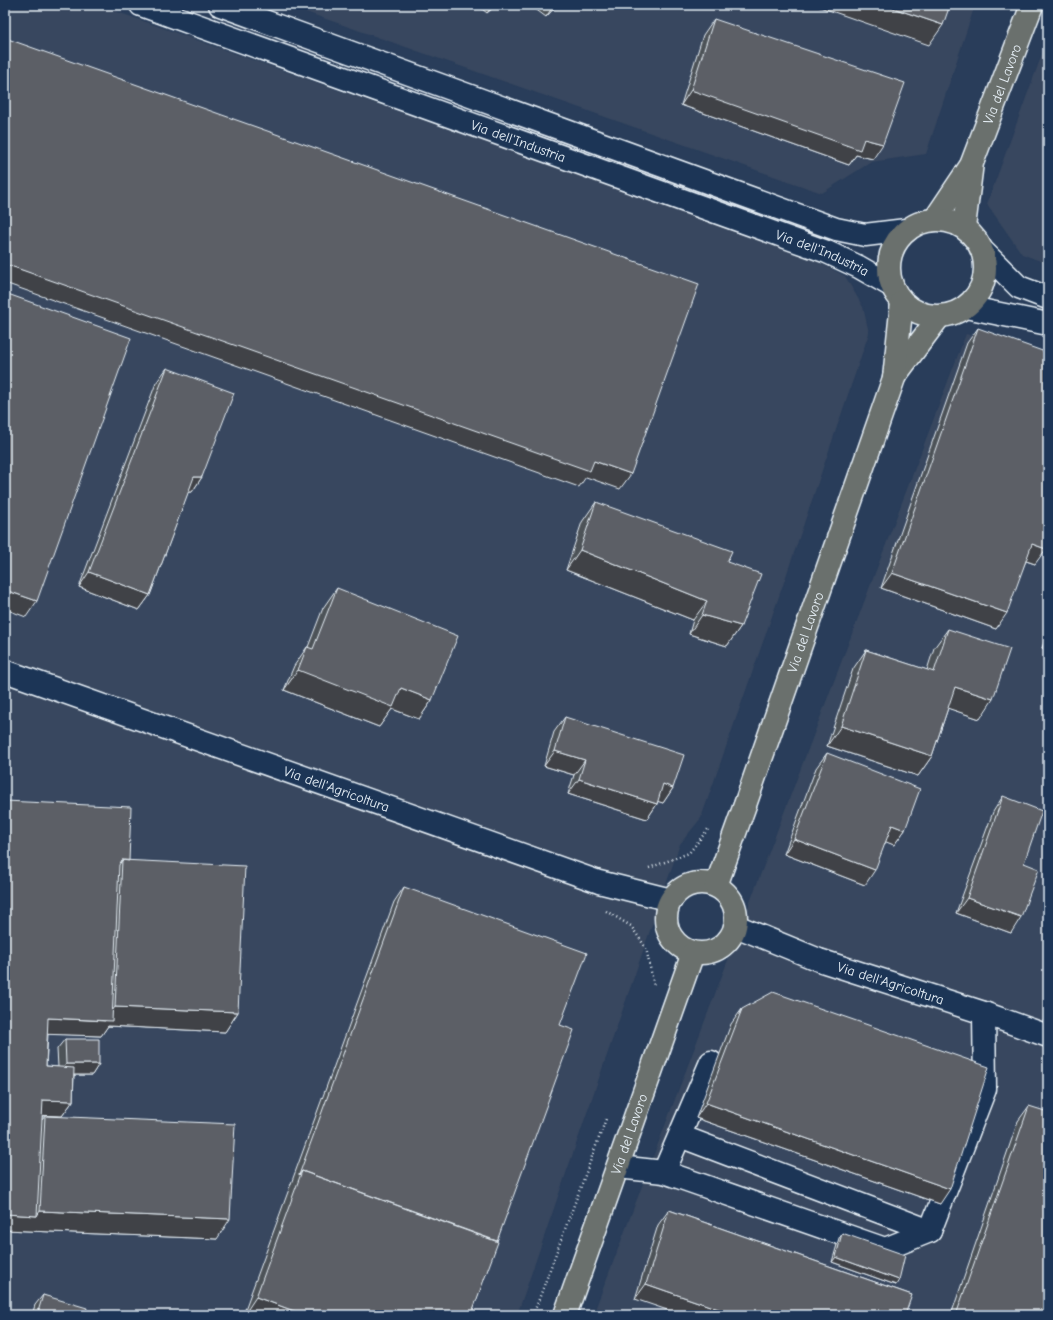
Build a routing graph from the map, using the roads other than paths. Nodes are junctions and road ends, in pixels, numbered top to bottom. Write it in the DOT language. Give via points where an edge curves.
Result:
graph roads {
  1 [pos="141,5"];
  2 [pos="1032,5"];
  3 [pos="227,6"];
  4 [pos="220,34"];
  5 [pos="972,163"];
  6 [pos="935,220"];
  7 [pos="964,227"];
  8 [pos="906,230"];
  9 [pos="983,251"];
  10 [pos="897,294"];
  11 [pos="1048,298"];
  12 [pos="966,307"];
  13 [pos="939,317"];
  14 [pos="1048,324"];
  15 [pos="894,378"];
  16 [pos="5,671"];
  17 [pos="716,886"];
  18 [pos="671,900"];
  19 [pos="736,926"];
  20 [pos="693,953"];
  21 [pos="984,1013"];
  22 [pos="1048,1036"];
  23 [pos="711,1062"];
  24 [pos="680,1136"];
  25 [pos="618,1167"];
  26 [pos="664,1172"];
  27 [pos="930,1231"];
  28 [pos="566,1315"];
  1 -- 4 [label="street, Via dell'Industria"];
  2 -- 5 [label="main road, Via del Lavoro"];
  3 -- 4 [label="street"];
  3 -- 8 [label="street, Via dell'Industria" via="836,229 865,235"];
  4 -- 10 [label="street, Via dell'Industria" via="827,252 859,267"];
  5 -- 6 [label="main road, Via del Lavoro"];
  5 -- 7 [label="main road, Via del Lavoro"];
  6 -- 7 [label="main road, Via dell'Industria" via="950,221"];
  6 -- 8 [label="main road, Via dell'Industria" via="920,223"];
  7 -- 9 [label="main road, Via dell'Industria"];
  8 -- 10 [label="main road, Via dell'Industria" via="896,242 890,256 888,272"];
  9 -- 11 [label="street, Via dell'Industria" via="1019,287"];
  9 -- 12 [label="main road, Via dell'Industria" via="986,266 984,282 977,296"];
  10 -- 13 [label="main road, Via dell'Industria" via="913,310"];
  10 -- 15 [label="main road, Via del Lavoro"];
  12 -- 13 [label="main road, Via dell'Industria" via="953,314"];
  12 -- 14 [label="street"];
  13 -- 15 [label="main road, Via del Lavoro"];
  15 -- 17 [label="main road, Via del Lavoro"];
  16 -- 18 [label="street, Via dell'Agricoltura" via="599,882"];
  17 -- 18 [label="main road" via="706,883 686,886"];
  17 -- 19 [label="main road" via="730,898 736,916"];
  18 -- 20 [label="main road" via="666,910 668,932 674,942"];
  19 -- 20 [label="main road" via="731,937 715,951"];
  19 -- 21 [label="street, Via dell'Agricoltura" via="819,960"];
  20 -- 25 [label="main road, Via del Lavoro"];
  21 -- 22 [label="street, Via dell'Agricoltura"];
  21 -- 27 [label="street" via="985,1089"];
  23 -- 24 [label="street"];
  24 -- 26 [label="street"];
  24 -- 27 [label="street"];
  25 -- 26 [label="street"];
  25 -- 28 [label="main road, Via del Lavoro"];
  26 -- 27 [label="street" via="885,1249"];
}
